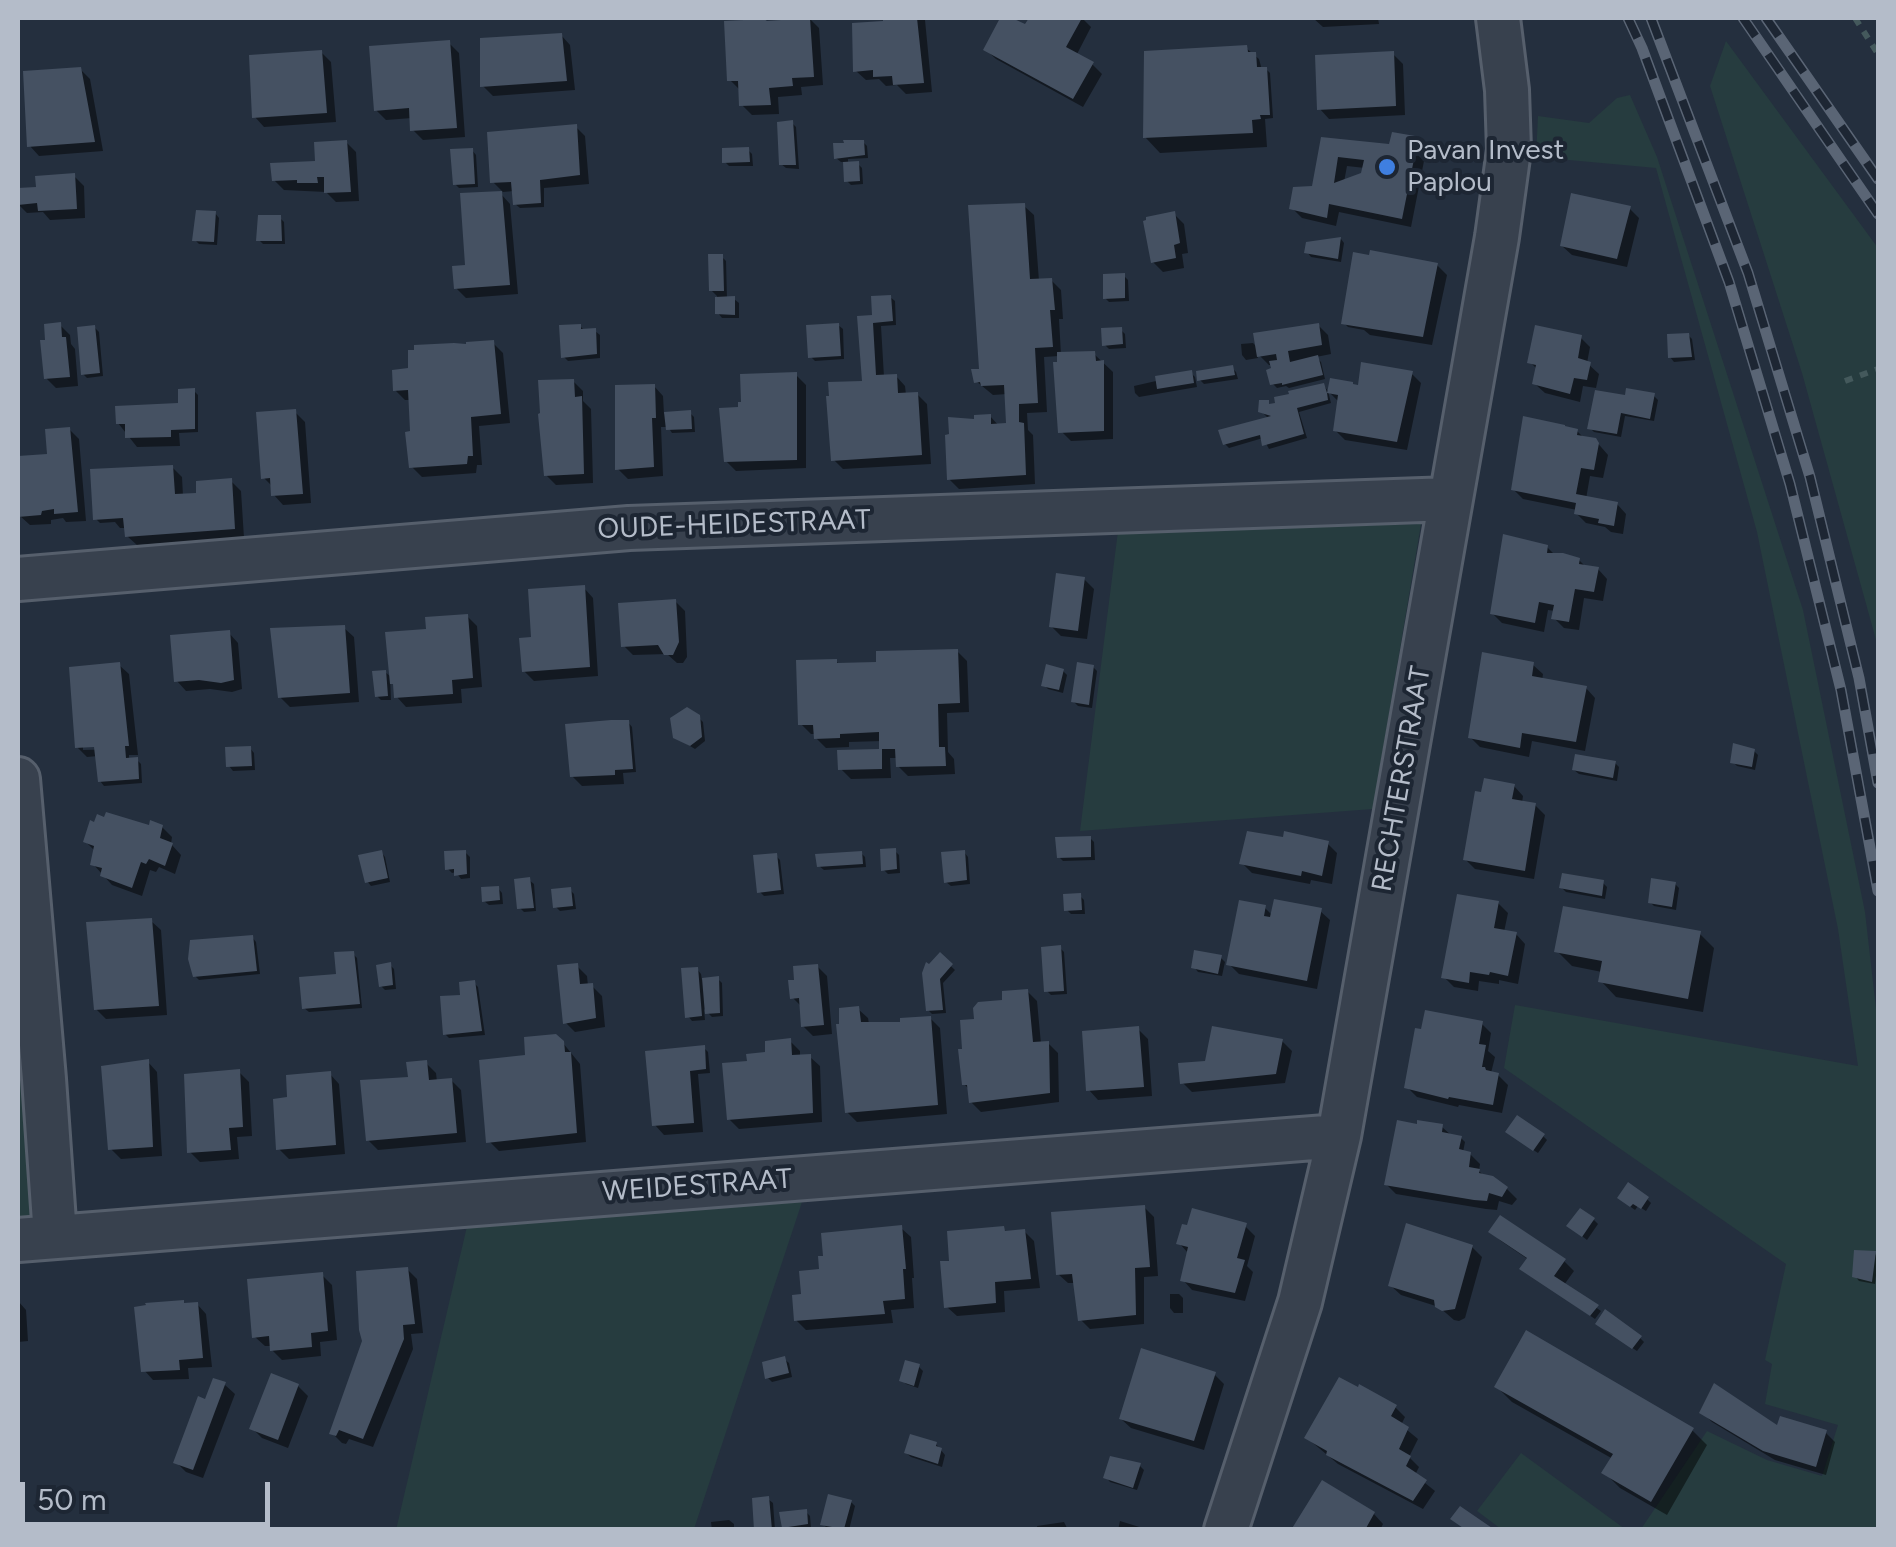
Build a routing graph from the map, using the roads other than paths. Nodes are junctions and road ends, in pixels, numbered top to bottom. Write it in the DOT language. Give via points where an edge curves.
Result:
graph roads {
  1 [pos="1498,18"];
  2 [pos="1452,499"];
  3 [pos="18,579"];
  4 [pos="18,779"];
  5 [pos="31,1080"];
  6 [pos="1340,1136"];
  7 [pos="36,1238"];
  8 [pos="1226,1530"];
  1 -- 2 [label="street, RECHTERSTRAAT" via="1508,150"];
  2 -- 3 [label="street, OUDE-HEIDESTRAAT" via="628,528"];
  2 -- 6 [label="street, RECHTERSTRAAT"];
  4 -- 5 [label="street, WEIDESTRAAT"];
  5 -- 7 [label="street, WEIDESTRAAT"];
  6 -- 7 [label="street, WEIDESTRAAT"];
  6 -- 8 [label="street, RECHTERSTRAAT" via="1300,1302"];
}
